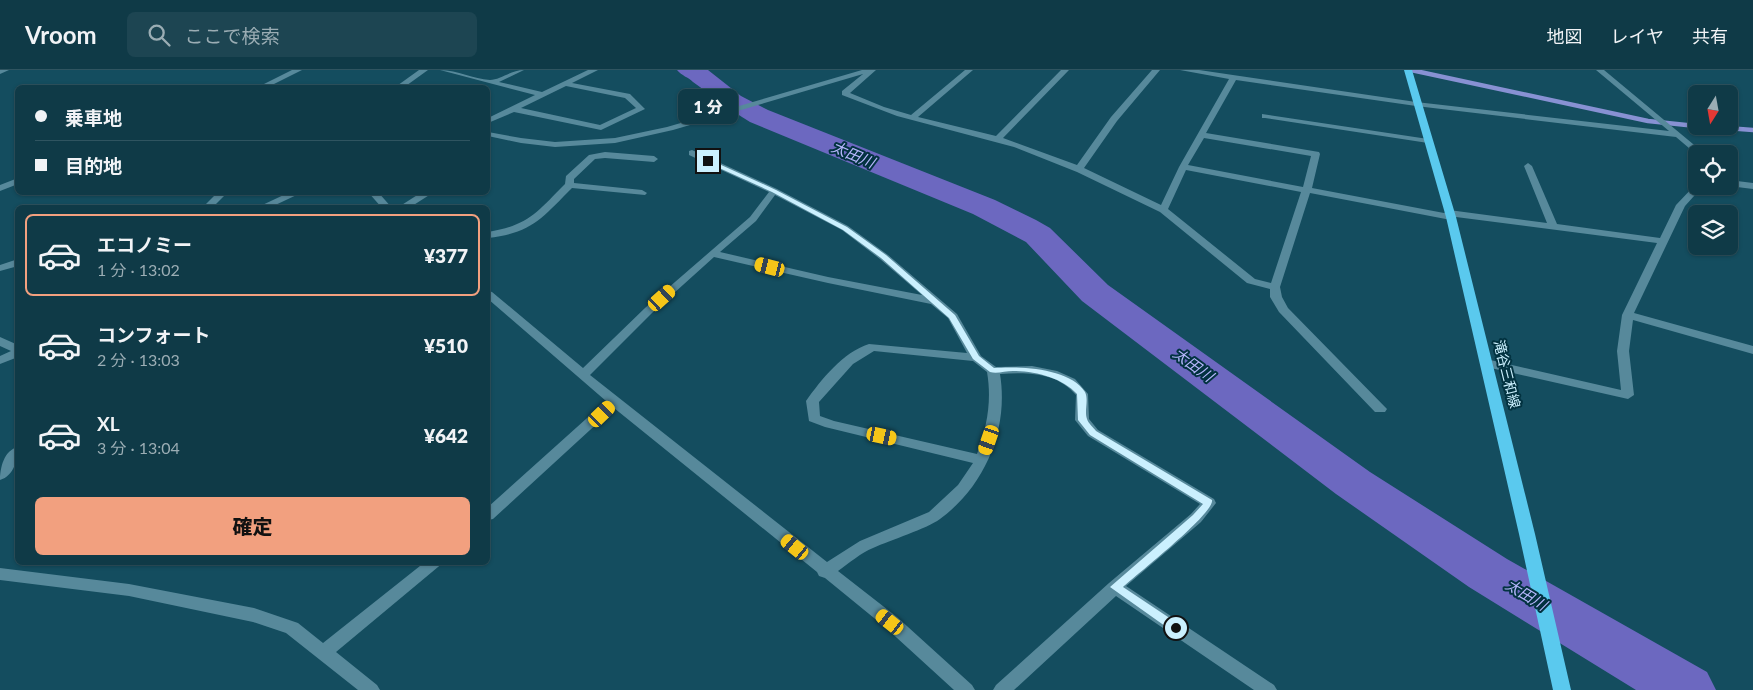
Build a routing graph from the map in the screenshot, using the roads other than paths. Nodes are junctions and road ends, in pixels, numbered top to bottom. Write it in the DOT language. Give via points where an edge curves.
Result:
graph roads {
  1 [pos="5,70"];
  2 [pos="298,70"];
  3 [pos="424,70"];
  4 [pos="444,70"];
  5 [pos="520,70"];
  6 [pos="594,70"];
  7 [pos="870,70"];
  8 [pos="969,70"];
  9 [pos="1065,70"];
  10 [pos="1156,70"];
  11 [pos="1184,70"];
  12 [pos="1408,70"];
  13 [pos="1600,70"];
  14 [pos="0,72"];
  15 [pos="1234,78"];
  16 [pos="493,82"];
  17 [pos="565,84"];
  18 [pos="264,85"];
  19 [pos="402,85"];
  20 [pos="543,95"];
  21 [pos="1416,104"];
  22 [pos="513,109"];
  23 [pos="1265,116"];
  24 [pos="913,117"];
  25 [pos="490,120"];
  26 [pos="490,134"];
  27 [pos="1203,134"];
  28 [pos="1679,135"];
  29 [pos="997,139"];
  30 [pos="1428,141"];
  31 [pos="1691,145"];
  32 [pos="692,153"];
  33 [pos="654,159"];
  34 [pos="1528,166"];
  35 [pos="1183,167"];
  36 [pos="1079,169"];
  37 [pos="15,182"];
  38 [pos="1738,184"];
  39 [pos="570,185"];
  40 [pos="1753,186"];
  41 [pos="0,188"];
  42 [pos="1307,190"];
  43 [pos="774,191"];
  44 [pos="642,193"];
  45 [pos="221,195"];
  46 [pos="292,195"];
  47 [pos="375,195"];
  48 [pos="425,195"];
  49 [pos="1690,195"];
  50 [pos="209,205"];
  51 [pos="267,205"];
  52 [pos="385,205"];
  53 [pos="406,205"];
  54 [pos="1163,210"];
  55 [pos="1450,215"];
  56 [pos="1554,228"];
  57 [pos="490,235"];
  58 [pos="1662,241"];
  59 [pos="712,253"];
  60 [pos="15,263"];
  61 [pos="0,268"];
  62 [pos="1275,287"];
  63 [pos="490,296"];
  64 [pos="936,302"];
  65 [pos="1628,315"];
  66 [pos="0,341"];
  67 [pos="15,350"];
  68 [pos="1753,350"];
  69 [pos="15,353"];
  70 [pos="976,358"];
  71 [pos="0,360"];
  72 [pos="1486,363"];
  73 [pos="992,371"];
  74 [pos="584,375"];
  75 [pos="614,402"];
  76 [pos="1380,409"];
  77 [pos="15,455"];
  78 [pos="982,460"];
  79 [pos="0,475"];
  80 [pos="490,513"];
  81 [pos="432,565"];
  82 [pos="824,572"];
  83 [pos="0,574"];
  84 [pos="1115,587"];
  85 [pos="324,652"];
  86 [pos="371,690"];
  87 [pos="966,690"];
  88 [pos="1002,690"];
  89 [pos="1268,690"];
  90 [pos="1562,690"];
  1 -- 14 [label="street"];
  2 -- 18 [label="street"];
  3 -- 19 [label="street"];
  4 -- 16 [label="street"];
  5 -- 16 [label="street"];
  6 -- 17 [label="street"];
  7 -- 24 [label="street" via="845,93"];
  7 -- 26 [label="street" via="633,138 577,144 537,143"];
  8 -- 24 [label="street"];
  9 -- 29 [label="street"];
  10 -- 36 [label="street" via="1114,119"];
  11 -- 15 [label="street"];
  12 -- 21 [label="main road, 滝谷三和線"];
  13 -- 28 [label="street"];
  15 -- 21 [label="street"];
  15 -- 27 [label="street"];
  16 -- 20 [label="street"];
  17 -- 20 [label="street"];
  17 -- 22 [label="street" via="627,96 641,109 601,128"];
  20 -- 22 [label="street"];
  21 -- 28 [label="street"];
  21 -- 30 [label="main road, 滝谷三和線"];
  22 -- 25 [label="street"];
  23 -- 30 [label="street"];
  24 -- 29 [label="street"];
  27 -- 35 [label="street"];
  27 -- 42 [label="street" via="1316,154"];
  28 -- 31 [label="street"];
  29 -- 36 [label="street"];
  30 -- 55 [label="main road, 滝谷三和線"];
  32 -- 43 [label="street"];
  33 -- 39 [label="street" via="592,157 569,178"];
  34 -- 56 [label="street"];
  35 -- 42 [label="street"];
  35 -- 54 [label="street"];
  36 -- 54 [label="street"];
  37 -- 41 [label="street"];
  38 -- 40 [label="street"];
  39 -- 44 [label="street"];
  39 -- 57 [label="street" via="533,221 511,231"];
  42 -- 55 [label="street"];
  42 -- 62 [label="street"];
  43 -- 59 [label="street" via="753,219"];
  43 -- 64 [label="street" via="845,228"];
  45 -- 50 [label="street"];
  46 -- 51 [label="street"];
  47 -- 52 [label="street"];
  48 -- 53 [label="street"];
  49 -- 58 [label="street" via="1681,205"];
  54 -- 62 [label="street" via="1251,282"];
  55 -- 56 [label="street"];
  55 -- 72 [label="main road, 滝谷三和線"];
  56 -- 58 [label="street"];
  58 -- 65 [label="street"];
  59 -- 64 [label="street"];
  59 -- 74 [label="street"];
  60 -- 61 [label="street"];
  62 -- 76 [label="street" via="1276,297 1284,310"];
  63 -- 74 [label="street"];
  64 -- 70 [label="street" via="952,316"];
  65 -- 68 [label="street"];
  65 -- 72 [label="street" via="1623,351 1628,395"];
  66 -- 67 [label="street"];
  69 -- 71 [label="street"];
  70 -- 73 [label="street"];
  70 -- 78 [label="street" via="863,348 812,402 814,418 830,424"];
  72 -- 90 [label="main road, 滝谷三和線"];
  73 -- 78 [label="street" via="997,402 995,420"];
  73 -- 84 [label="street" via="1015,369 1050,374 1071,382 1082,394 1082,420 1093,433 1208,503 1196,518"];
  74 -- 75 [label="street"];
  75 -- 80 [label="street"];
  75 -- 82 [label="street"];
  77 -- 79 [label="street"];
  78 -- 82 [label="street" via="963,489 934,516 866,545"];
  81 -- 85 [label="street"];
  82 -- 87 [label="street" via="890,622"];
  83 -- 85 [label="street" via="129,590 254,615 292,628"];
  84 -- 88 [label="street"];
  84 -- 89 [label="street"];
  85 -- 86 [label="street"];
}
